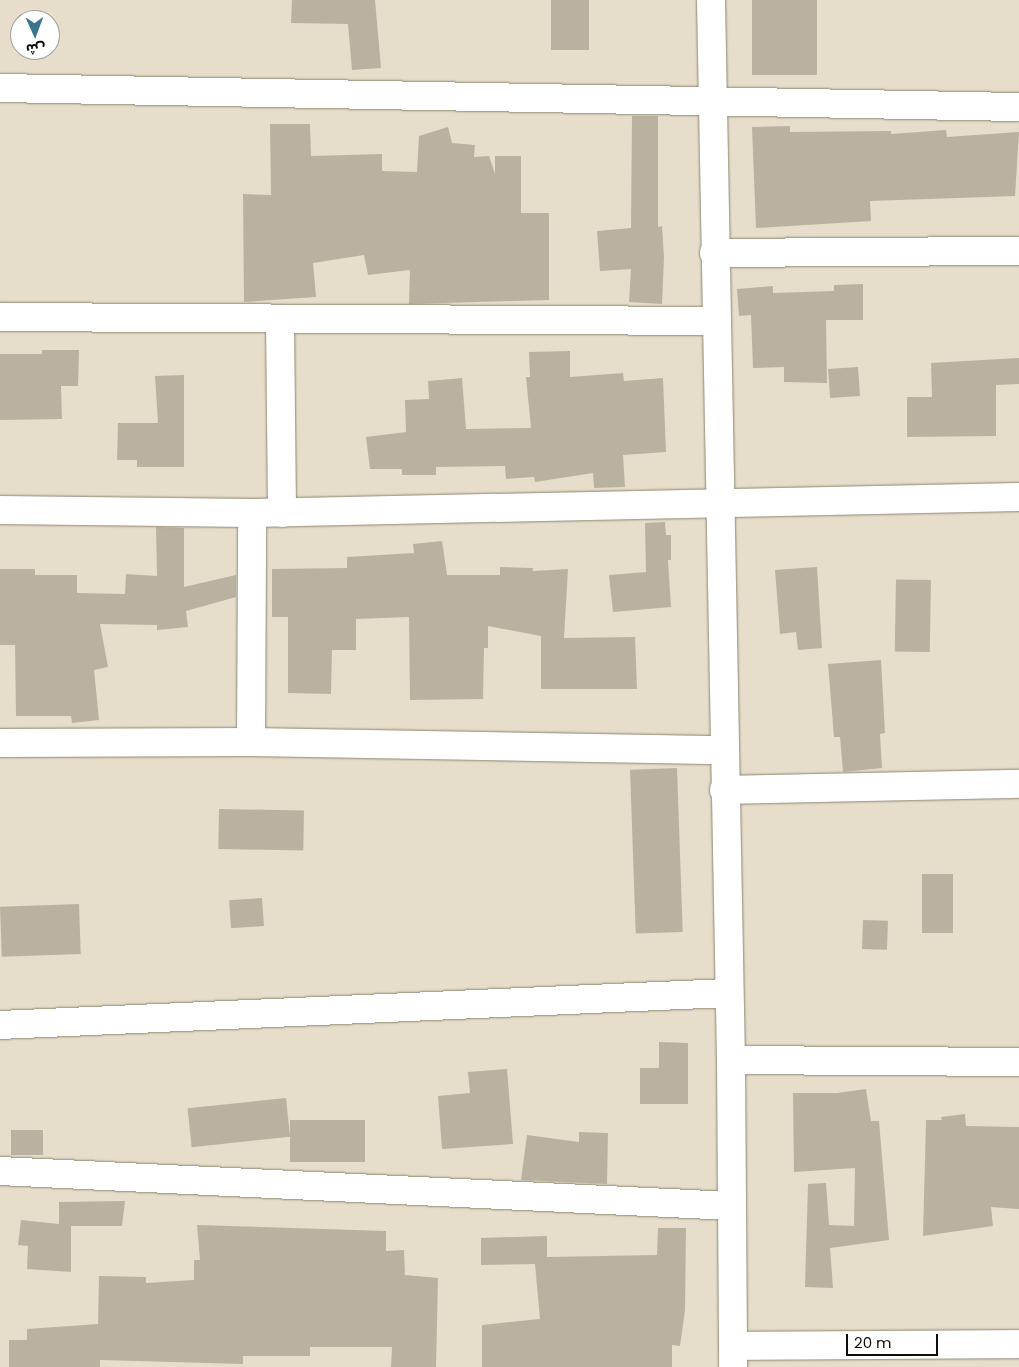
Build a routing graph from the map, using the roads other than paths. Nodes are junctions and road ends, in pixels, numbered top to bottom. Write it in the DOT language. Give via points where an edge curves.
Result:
graph roads {
  1 [pos="711,0"];
  2 [pos="0,88"];
  3 [pos="712,100"];
  4 [pos="1019,107"];
  5 [pos="1019,251"];
  6 [pos="714,253"];
  7 [pos="0,317"];
  8 [pos="280,319"];
  9 [pos="715,321"];
  10 [pos="1019,497"];
  11 [pos="719,501"];
  12 [pos="0,510"];
  13 [pos="282,513"];
  14 [pos="252,514"];
  15 [pos="251,742"];
  16 [pos="0,743"];
  17 [pos="723,750"];
  18 [pos="1019,784"];
  19 [pos="724,790"];
  20 [pos="728,993"];
  21 [pos="0,1025"];
  22 [pos="730,1060"];
  23 [pos="1019,1062"];
  24 [pos="0,1171"];
  25 [pos="730,1206"];
  26 [pos="1019,1344"];
  27 [pos="733,1357"];
  1 -- 3 [label="street"];
  2 -- 3 [label="street"];
  3 -- 4 [label="street"];
  3 -- 6 [label="street"];
  5 -- 6 [label="street"];
  6 -- 9 [label="street"];
  7 -- 8 [label="street"];
  8 -- 9 [label="street"];
  8 -- 13 [label="street"];
  9 -- 11 [label="street"];
  10 -- 11 [label="street"];
  11 -- 13 [label="street"];
  11 -- 17 [label="street"];
  12 -- 14 [label="street"];
  13 -- 14 [label="street"];
  14 -- 15 [label="street"];
  15 -- 16 [label="street"];
  15 -- 17 [label="street"];
  17 -- 19 [label="street"];
  18 -- 19 [label="street"];
  19 -- 20 [label="street"];
  20 -- 21 [label="street"];
  20 -- 22 [label="street"];
  22 -- 23 [label="street"];
  22 -- 25 [label="street"];
  24 -- 25 [label="street"];
  25 -- 27 [label="street"];
  26 -- 27 [label="street"];
}
